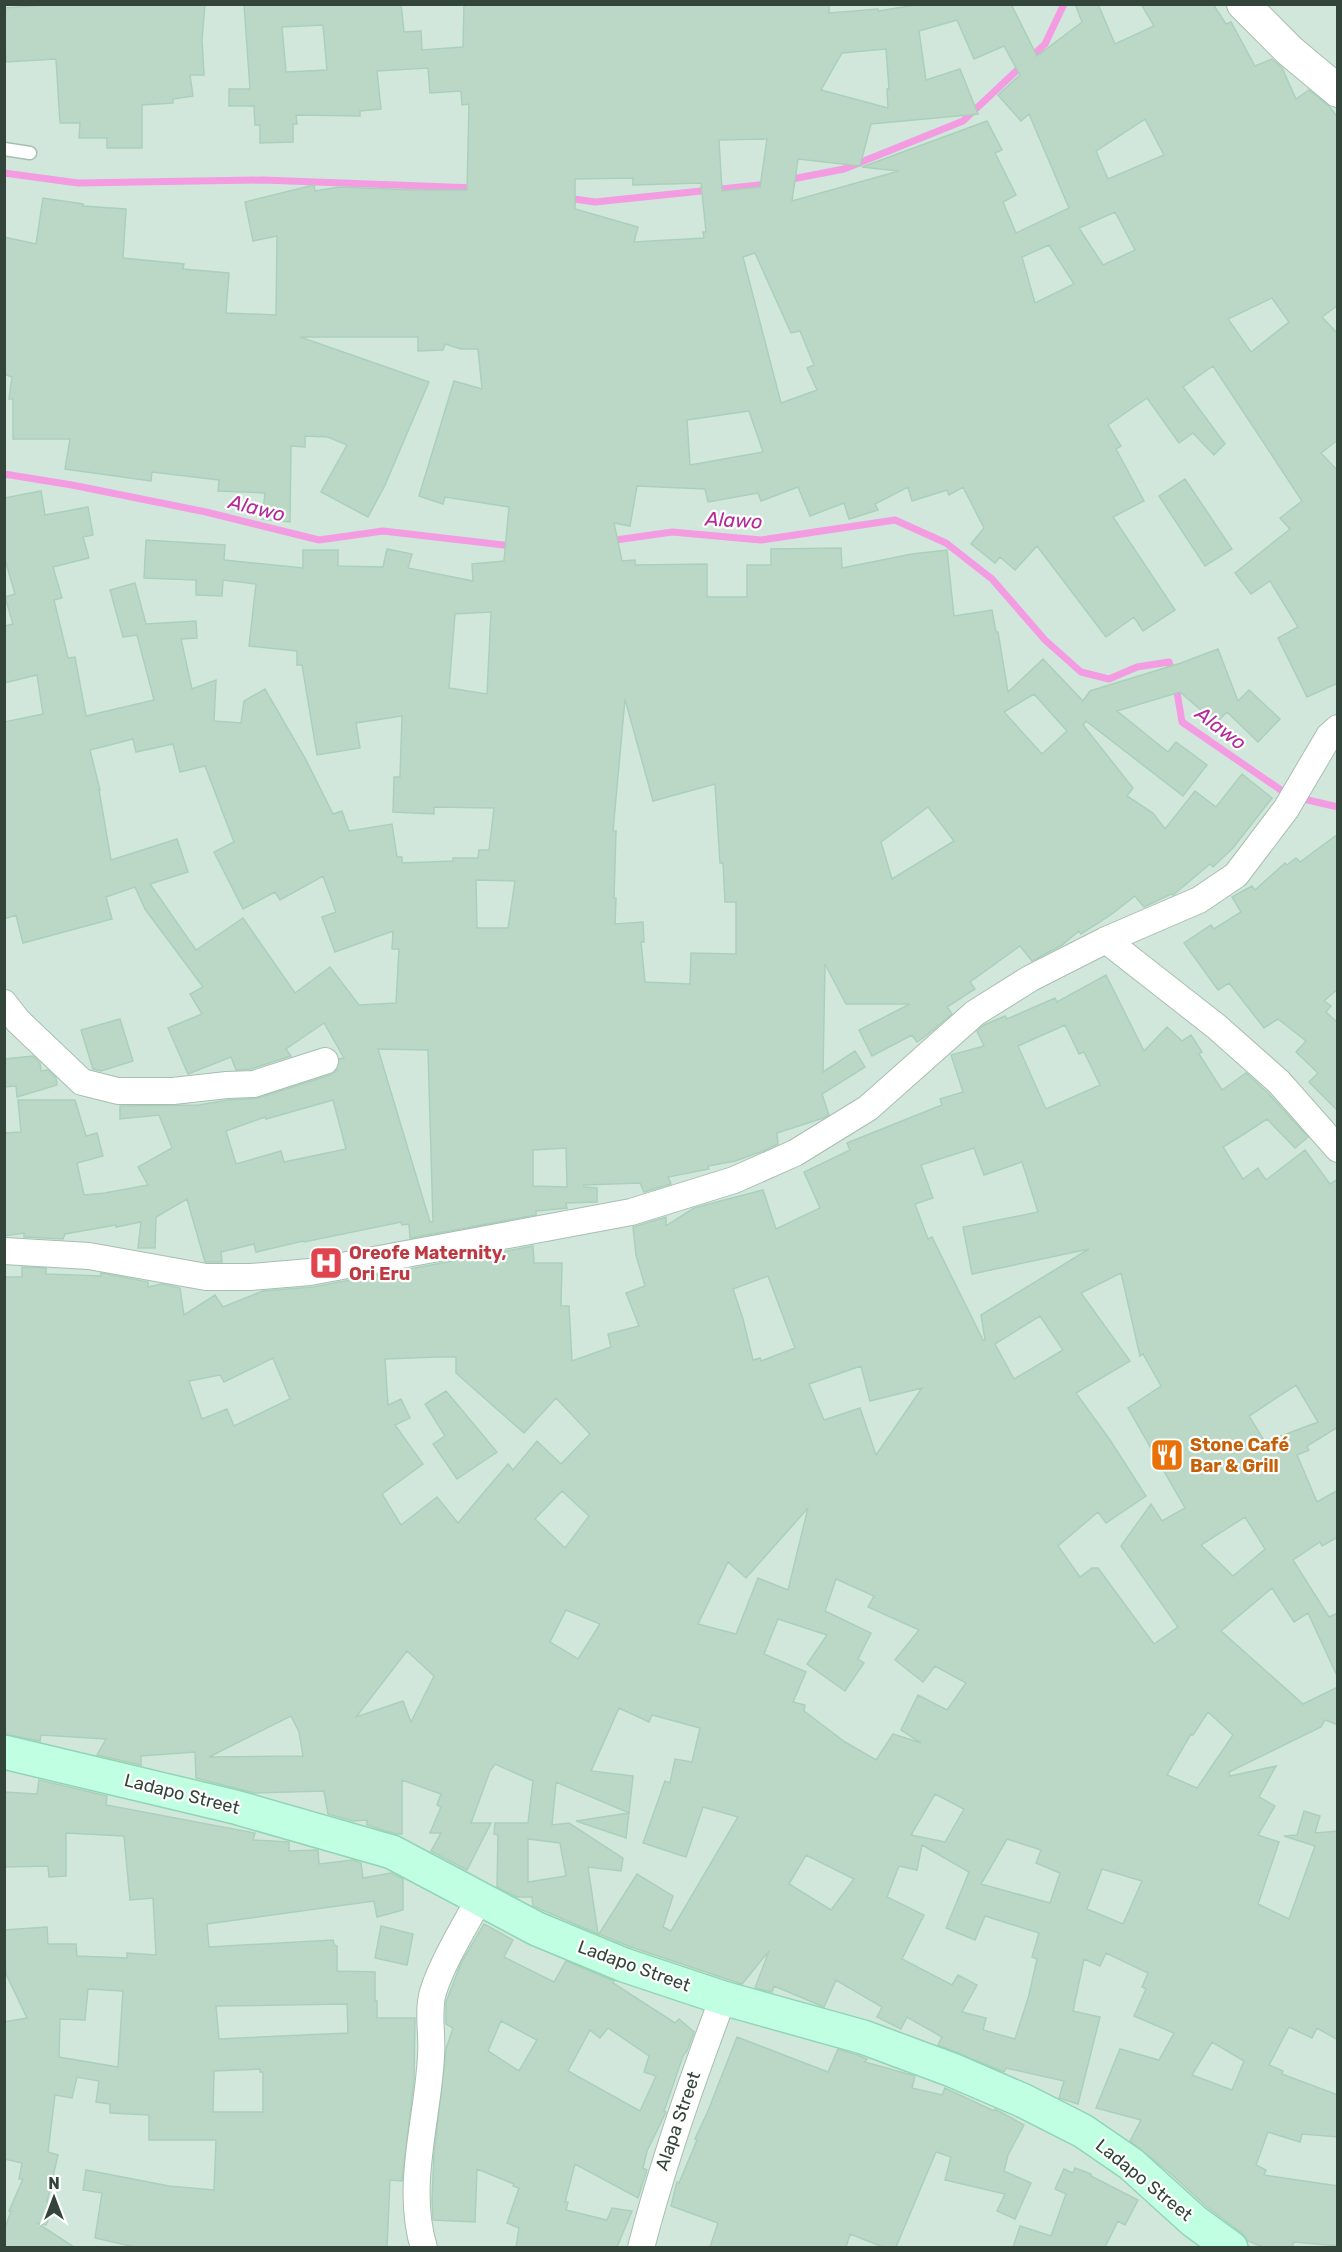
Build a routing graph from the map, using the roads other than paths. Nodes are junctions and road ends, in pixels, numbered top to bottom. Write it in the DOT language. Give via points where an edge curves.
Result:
graph roads {
  1 [pos="1243,4"];
  2 [pos="1338,91"];
  3 [pos="4,149"];
  4 [pos="30,153"];
  5 [pos="1338,728"];
  6 [pos="1106,940"];
  7 [pos="4,1003"];
  8 [pos="325,1061"];
  9 [pos="1338,1149"];
  10 [pos="4,1251"];
  11 [pos="4,1752"];
  12 [pos="480,1898"];
  13 [pos="723,1998"];
  14 [pos="424,2247"];
  15 [pos="641,2247"];
  16 [pos="1231,2247"];
  1 -- 2 [label="street"];
  3 -- 4 [label="lane"];
  5 -- 6 [label="street" via="1329,736 1286,809 1236,875 1199,900"];
  6 -- 9 [label="street" via="1217,1027 1279,1082"];
  6 -- 10 [label="street" via="1031,978 975,1013 868,1107 795,1153 734,1180 631,1212 310,1272 251,1277 206,1277 89,1256"];
  7 -- 8 [label="street" via="82,1082 118,1091 172,1092 254,1084"];
  11 -- 12 [label="main road, Ladapo Street" via="236,1807 392,1852"];
  12 -- 13 [label="main road, Ladapo Street" via="537,1929 624,1965"];
  12 -- 14 [label="street" via="433,1993 432,2054 416,2193"];
  13 -- 15 [label="street, Alapa Street" via="657,2183"];
  13 -- 16 [label="main road, Ladapo Street" via="863,2037 1024,2101 1083,2131 1131,2164 1194,2221"];
}
